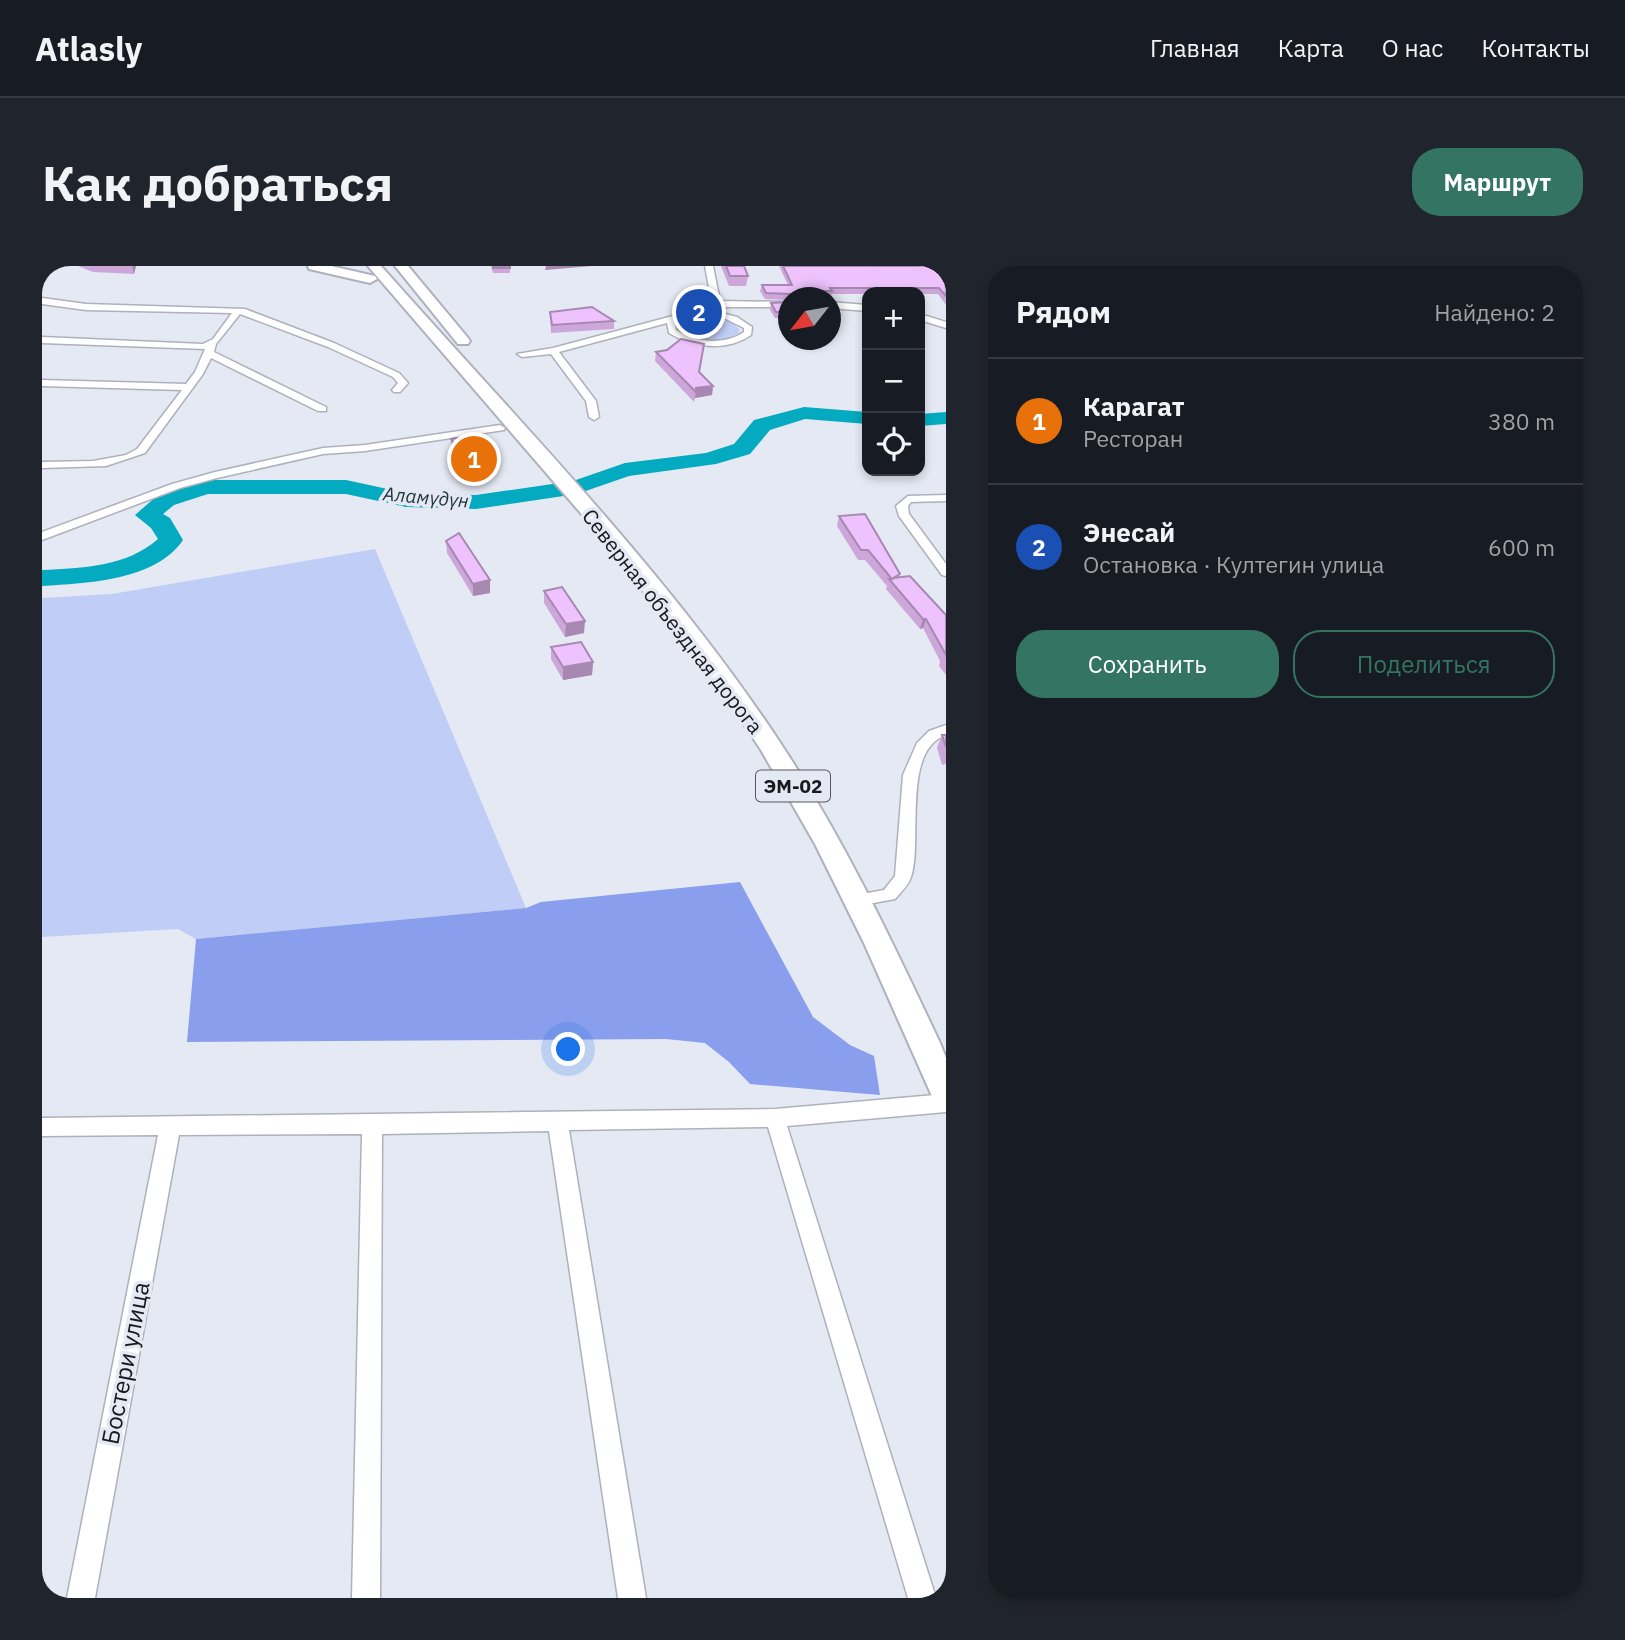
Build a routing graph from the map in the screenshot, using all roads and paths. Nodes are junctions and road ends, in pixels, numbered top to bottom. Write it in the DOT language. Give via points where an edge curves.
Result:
graph roads {
  1 [pos="314,266"];
  2 [pos="358,266"];
  3 [pos="385,266"];
  4 [pos="401,266"];
  5 [pos="709,266"];
  6 [pos="372,273"];
  7 [pos="42,301"];
  8 [pos="778,306"];
  9 [pos="841,306"];
  10 [pos="862,308"];
  11 [pos="715,309"];
  12 [pos="238,311"];
  13 [pos="676,319"];
  14 [pos="925,319"];
  15 [pos="946,325"];
  16 [pos="42,341"];
  17 [pos="210,349"];
  18 [pos="553,351"];
  19 [pos="473,352"];
  20 [pos="522,354"];
  21 [pos="42,383"];
  22 [pos="189,387"];
  23 [pos="397,390"];
  24 [pos="509,395"];
  25 [pos="322,408"];
  26 [pos="594,417"];
  27 [pos="500,428"];
  28 [pos="544,458"];
  29 [pos="42,465"];
  30 [pos="946,498"];
  31 [pos="42,536"];
  32 [pos="946,572"];
  33 [pos="946,730"];
  34 [pos="857,900"];
  35 [pos="946,1093"];
  36 [pos="946,1103"];
  37 [pos="775,1118"];
  38 [pos="558,1122"];
  39 [pos="372,1125"];
  40 [pos="42,1127"];
  41 [pos="170,1127"];
  42 [pos="81,1598"];
  43 [pos="366,1598"];
  44 [pos="632,1598"];
  45 [pos="922,1598"];
  1 -- 6 [label="highway"];
  2 -- 6 [label="highway"];
  3 -- 28 [label="highway, Северная объездная дорога / ЭМ-02" via="534,437"];
  4 -- 19 [label="highway"];
  5 -- 11 [label="street"];
  6 -- 27 [label="highway"];
  6 -- 28 [label="highway, Северная объездная дорога / ЭМ-02"];
  7 -- 12 [label="street" via="86,307"];
  8 -- 11 [label="street"];
  9 -- 10 [label="street"];
  11 -- 13 [label="street"];
  11 -- 13 [label="street" via="748,327 748,334 726,343 694,341 672,331"];
  12 -- 17 [label="street"];
  12 -- 23 [label="street" via="396,375 403,383"];
  13 -- 18 [label="street"];
  14 -- 15 [label="street"];
  16 -- 17 [label="street"];
  17 -- 22 [label="street"];
  17 -- 25 [label="street"];
  18 -- 20 [label="street"];
  18 -- 26 [label="street" via="591,401"];
  21 -- 22 [label="street"];
  22 -- 29 [label="street" via="149,442 130,458"];
  24 -- 28 [label="highway" via="542,436"];
  27 -- 28 [label="highway"];
  27 -- 31 [label="street" via="323,451 215,475"];
  28 -- 34 [label="highway, Северная объездная дорога / ЭМ-02" via="743,705"];
  30 -- 32 [label="street" via="908,499 902,506 903,514"];
  33 -- 34 [label="street" via="922,746 912,775 903,877 889,895"];
  34 -- 35 [label="highway, Северная объездная дорога / ЭМ-02"];
  36 -- 37 [label="street"];
  37 -- 38 [label="street"];
  37 -- 45 [label="street"];
  38 -- 39 [label="street"];
  38 -- 44 [label="street"];
  39 -- 41 [label="street"];
  39 -- 43 [label="street"];
  40 -- 41 [label="street"];
  41 -- 42 [label="street, Бостери улица"];
}
